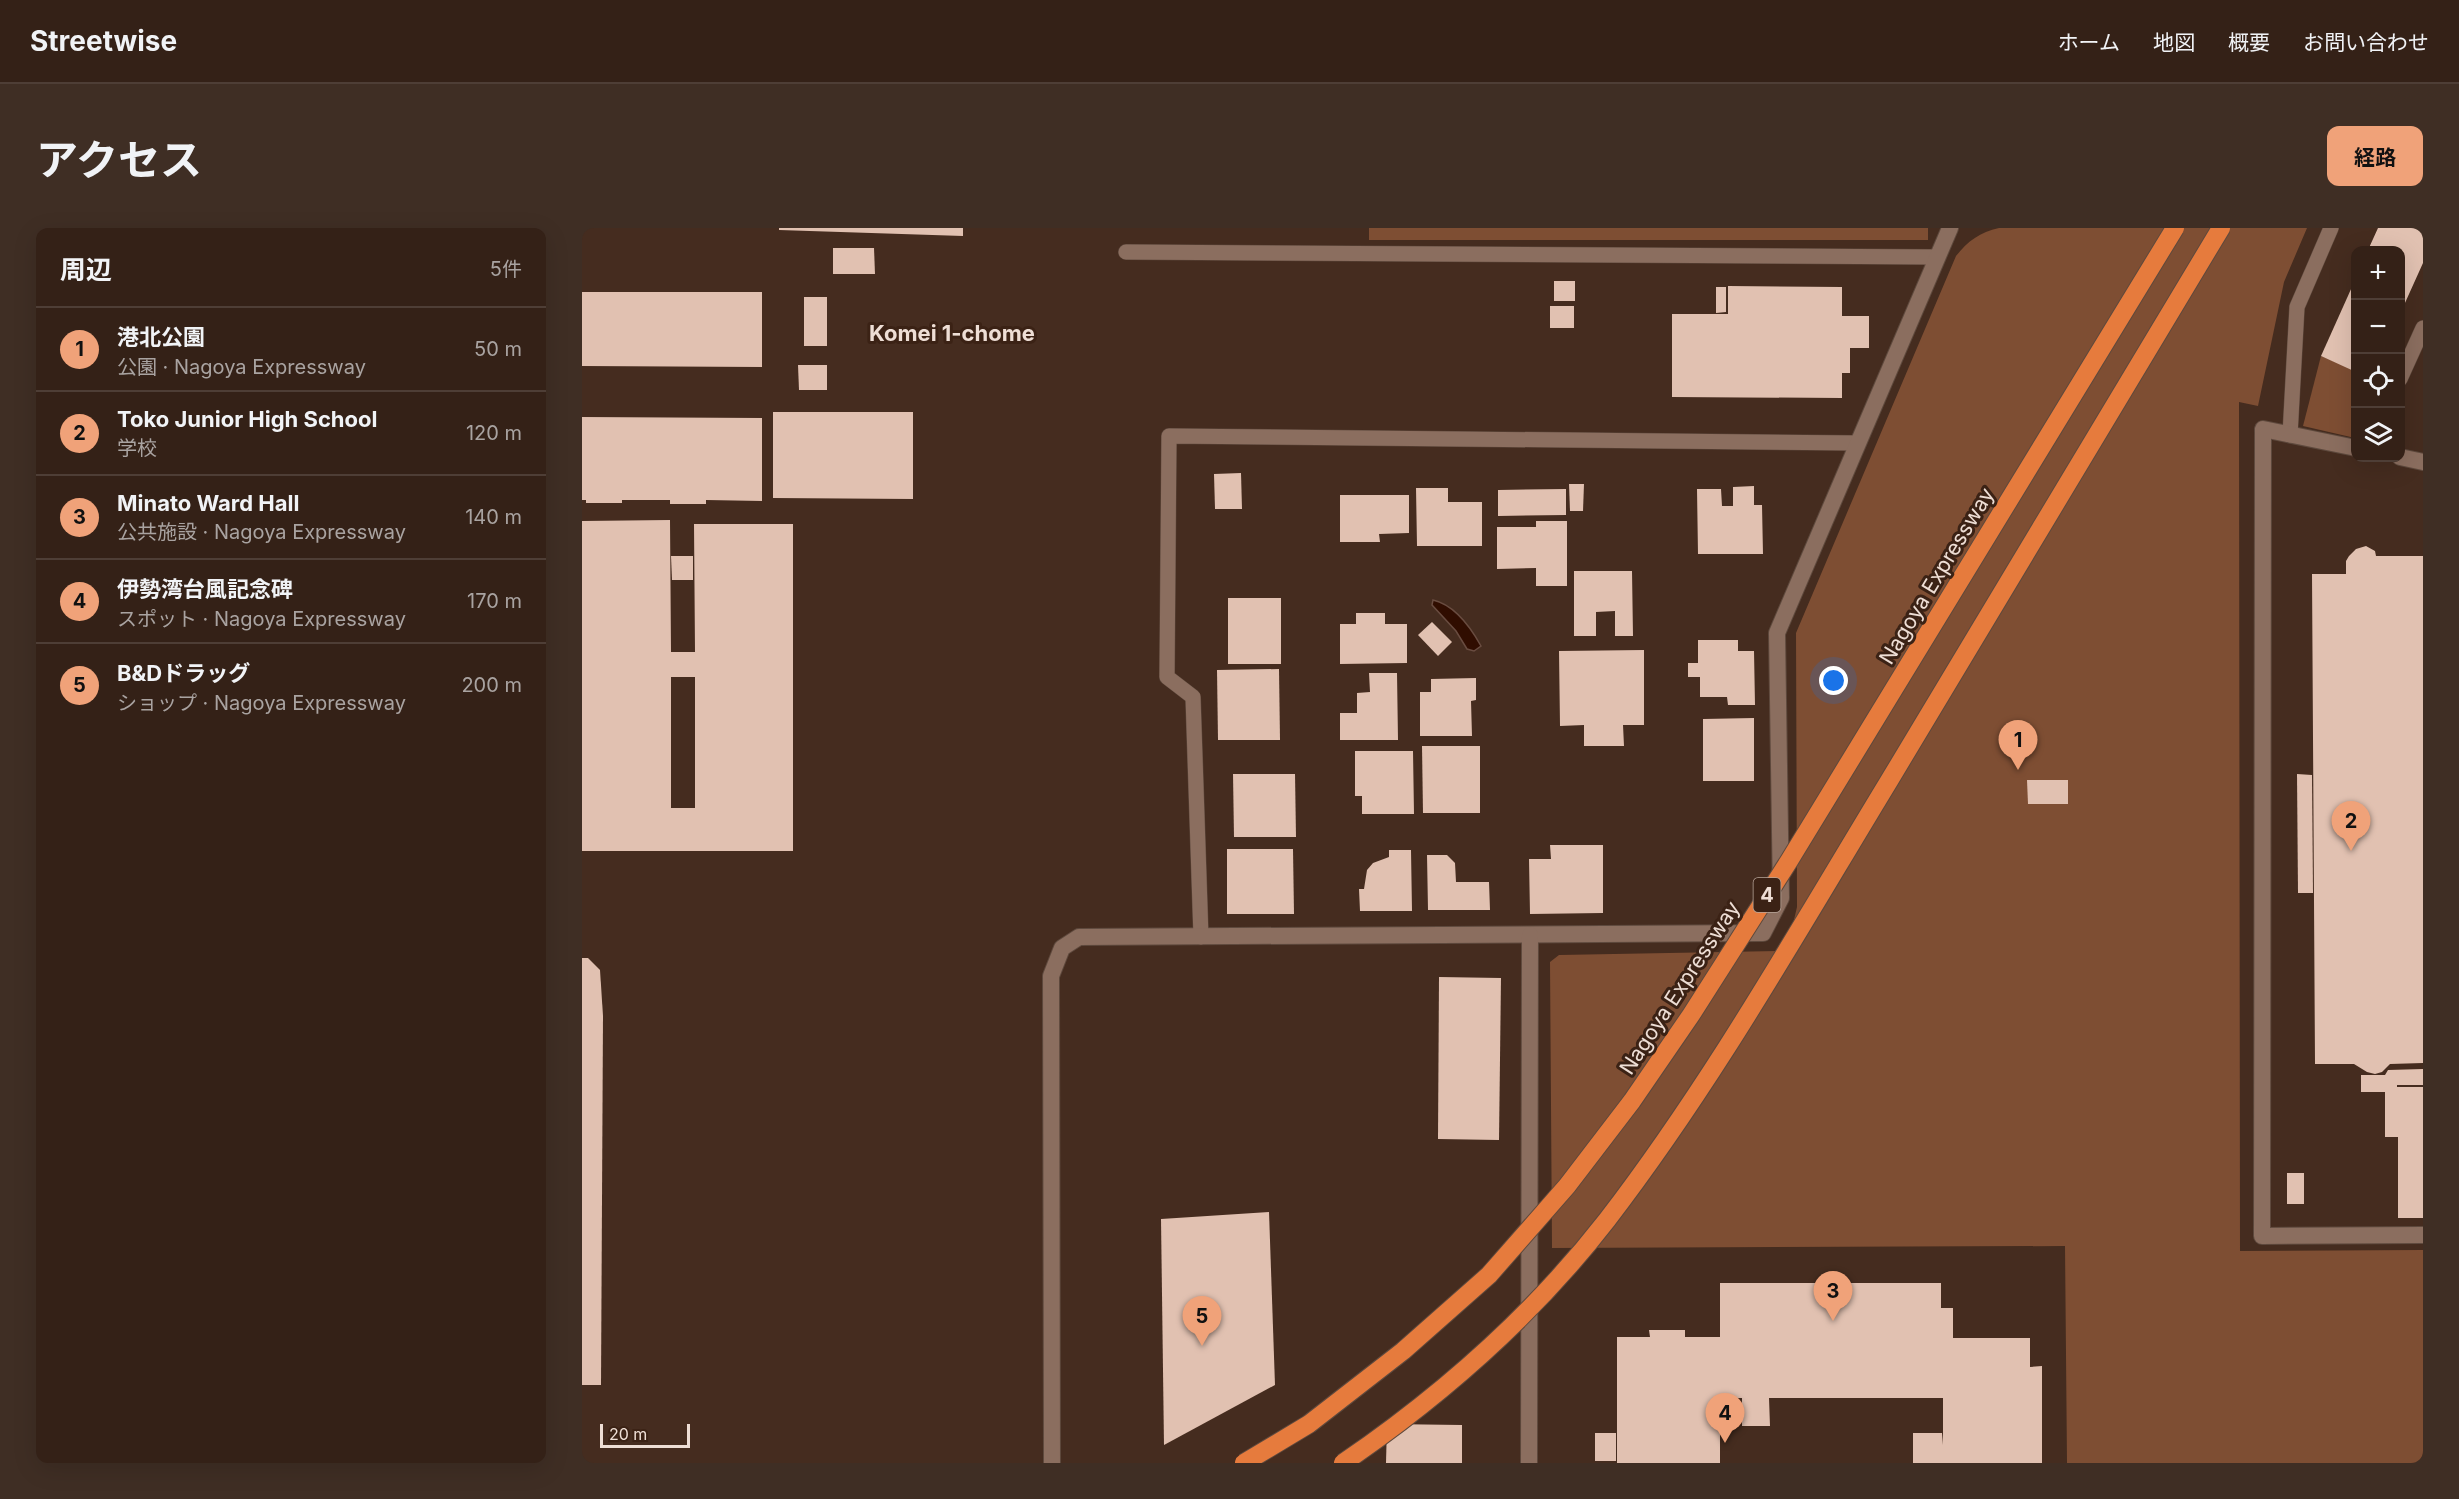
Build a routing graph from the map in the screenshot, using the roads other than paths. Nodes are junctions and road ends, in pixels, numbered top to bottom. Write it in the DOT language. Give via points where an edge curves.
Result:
graph roads {
  1 [pos="1950,228"];
  2 [pos="2175,228"];
  3 [pos="2220,228"];
  4 [pos="2331,228"];
  5 [pos="1126,252"];
  6 [pos="1937,257"];
  7 [pos="2423,328"];
  8 [pos="2405,368"];
  9 [pos="2290,435"];
  10 [pos="1858,443"];
  11 [pos="2351,447"];
  12 [pos="2405,459"];
  13 [pos="2423,462"];
  14 [pos="1530,935"];
  15 [pos="1201,937"];
  16 [pos="2423,1235"];
  17 [pos="1052,1463"];
  18 [pos="1244,1463"];
  19 [pos="1343,1463"];
  20 [pos="1529,1463"];
  1 -- 6 [label="street"];
  2 -- 18 [label="highway, Nagoya Expressway / 4, bridge" via="1789,861 1632,1101 1567,1186 1489,1275 1403,1351 1309,1424"];
  3 -- 19 [label="highway, 4, bridge" via="1729,1046 1671,1133 1605,1222 1539,1298 1464,1370 1390,1431"];
  4 -- 9 [label="lane" via="2297,307"];
  5 -- 6 [label="lane"];
  6 -- 10 [label="street"];
  7 -- 8 [label="lane"];
  9 -- 11 [label="street"];
  9 -- 16 [label="street" via="2263,429 2262,1236"];
  10 -- 14 [label="street" via="1777,633 1781,898 1763,933"];
  10 -- 15 [label="lane" via="1169,436 1167,677 1193,697"];
  12 -- 13 [label="street"];
  14 -- 15 [label="street"];
  14 -- 20 [label="street"];
  15 -- 17 [label="street" via="1079,937 1062,948 1051,976"];
}
